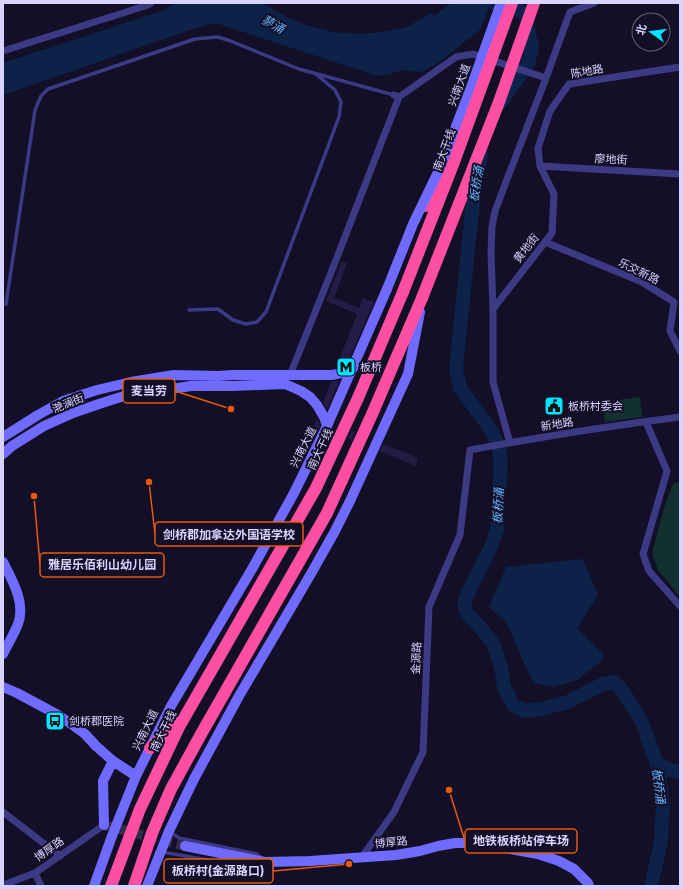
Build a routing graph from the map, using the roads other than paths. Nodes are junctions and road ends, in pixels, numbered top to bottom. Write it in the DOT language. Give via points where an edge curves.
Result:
graph roads {
  1 [pos="151,3"];
  2 [pos="501,3"];
  3 [pos="512,3"];
  4 [pos="534,3"];
  5 [pos="594,3"];
  6 [pos="3,51"];
  7 [pos="680,67"];
  8 [pos="314,73"];
  9 [pos="546,78"];
  10 [pos="397,96"];
  11 [pos="538,148"];
  12 [pos="454,162"];
  13 [pos="540,166"];
  14 [pos="680,174"];
  15 [pos="413,224"];
  16 [pos="545,242"];
  17 [pos="422,298"];
  18 [pos="6,304"];
  19 [pos="493,309"];
  20 [pos="189,310"];
  21 [pos="680,351"];
  22 [pos="353,368"];
  23 [pos="232,375"];
  24 [pos="290,375"];
  25 [pos="147,380"];
  26 [pos="233,386"];
  27 [pos="150,392"];
  28 [pos="680,417"];
  29 [pos="646,422"];
  30 [pos="327,426"];
  31 [pos="4,435"];
  32 [pos="510,443"];
  33 [pos="12,446"];
  34 [pos="470,450"];
  35 [pos="3,454"];
  36 [pos="3,562"];
  37 [pos="680,606"];
  38 [pos="3,654"];
  39 [pos="3,687"];
  40 [pos="184,718"];
  41 [pos="150,748"];
  42 [pos="113,761"];
  43 [pos="136,776"];
  44 [pos="3,812"];
  45 [pos="104,825"];
  46 [pos="169,831"];
  47 [pos="185,846"];
  48 [pos="161,852"];
  49 [pos="60,856"];
  50 [pos="362,858"];
  51 [pos="265,862"];
  52 [pos="35,873"];
  53 [pos="19,883"];
  54 [pos="3,885"];
  55 [pos="41,886"];
  56 [pos="94,886"];
  57 [pos="111,886"];
  58 [pos="134,886"];
  59 [pos="148,886"];
  60 [pos="589,886"];
  1 -- 6 [label="street"];
  2 -- 15 [label="main road, 兴南大道, bridge" via="440,168"];
  3 -- 12 [label="highway, 南大干线, bridge"];
  4 -- 17 [label="highway, bridge"];
  5 -- 9 [label="street" via="570,12"];
  7 -- 11 [label="street, 陈地路" via="569,84 550,111"];
  8 -- 10 [label="lane"];
  8 -- 18 [label="lane" via="217,36 195,39 48,89 41,96 35,110"];
  8 -- 20 [label="lane" via="335,90 341,102 339,117 266,312 257,322 246,324 233,320 218,310"];
  9 -- 10 [label="street" via="473,54 456,57"];
  9 -- 19 [label="street" via="495,212 491,253"];
  10 -- 24 [label="street"];
  11 -- 13 [label="street, 黄地街"];
  12 -- 15 [label="highway, bridge"];
  12 -- 40 [label="highway, 南大干线, bridge" via="403,292 316,488"];
  13 -- 14 [label="street, 廖地街"];
  13 -- 16 [label="street, 黄地街" via="554,194 552,233"];
  15 -- 22 [label="main road, 兴南大道, bridge"];
  16 -- 19 [label="street, 黄地街"];
  16 -- 21 [label="street, 乐交新路" via="642,282 674,302 670,330"];
  17 -- 46 [label="main road" via="408,374 350,501 312,572 235,703"];
  17 -- 58 [label="highway" via="327,513 171,789 152,833"];
  19 -- 32 [label="street" via="493,382"];
  22 -- 24 [label="main road, 滟澜街" via="331,375"];
  22 -- 30 [label="main road, 兴南大道"];
  23 -- 24 [label="main road, 滟澜街"];
  23 -- 25 [label="main road, 滟澜街" via="174,375"];
  23 -- 26 [label="street"];
  25 -- 27 [label="main road"];
  25 -- 31 [label="main road, 滟澜街" via="97,390 63,402"];
  26 -- 27 [label="main road, 滟澜街" via="191,386"];
  26 -- 30 [label="main road, 滟澜街" via="285,384 310,397"];
  27 -- 33 [label="main road, 滟澜街" via="124,396 73,413 44,426"];
  28 -- 29 [label="street, 新地路"];
  29 -- 32 [label="street, 新地路"];
  29 -- 37 [label="street" via="667,471 643,554 649,570"];
  30 -- 41 [label="main road, 兴南大道" via="252,570 170,706"];
  31 -- 33 [label="street"];
  32 -- 34 [label="street, 新地路"];
  33 -- 35 [label="main road, 滟澜街"];
  34 -- 50 [label="street, 金源路" via="460,535 429,607 423,752 394,812"];
  36 -- 38 [label="main road" via="16,589 21,613 19,623"];
  39 -- 42 [label="main road" via="74,726"];
  40 -- 41 [label="highway"];
  40 -- 57 [label="highway, 南大干线" via="140,809"];
  41 -- 43 [label="main road, 兴南大道"];
  42 -- 43 [label="main road"];
  42 -- 45 [label="main road" via="103,781"];
  43 -- 56 [label="main road, 兴南大道"];
  44 -- 49 [label="street"];
  45 -- 49 [label="street, 博厚路"];
  46 -- 48 [label="main road"];
  46 -- 51 [label="lane" via="179,838 257,854"];
  47 -- 51 [label="main road, 博厚路"];
  48 -- 51 [label="lane" via="248,867"];
  48 -- 59 [label="main road"];
  49 -- 52 [label="street, 博厚路"];
  50 -- 51 [label="main road, 博厚路"];
  50 -- 60 [label="main road, 博厚路" via="396,855 455,843 476,843 538,854 559,861 574,869"];
  52 -- 53 [label="street, 博厚路"];
  52 -- 55 [label="street"];
  53 -- 54 [label="street, 博厚路"];
}
